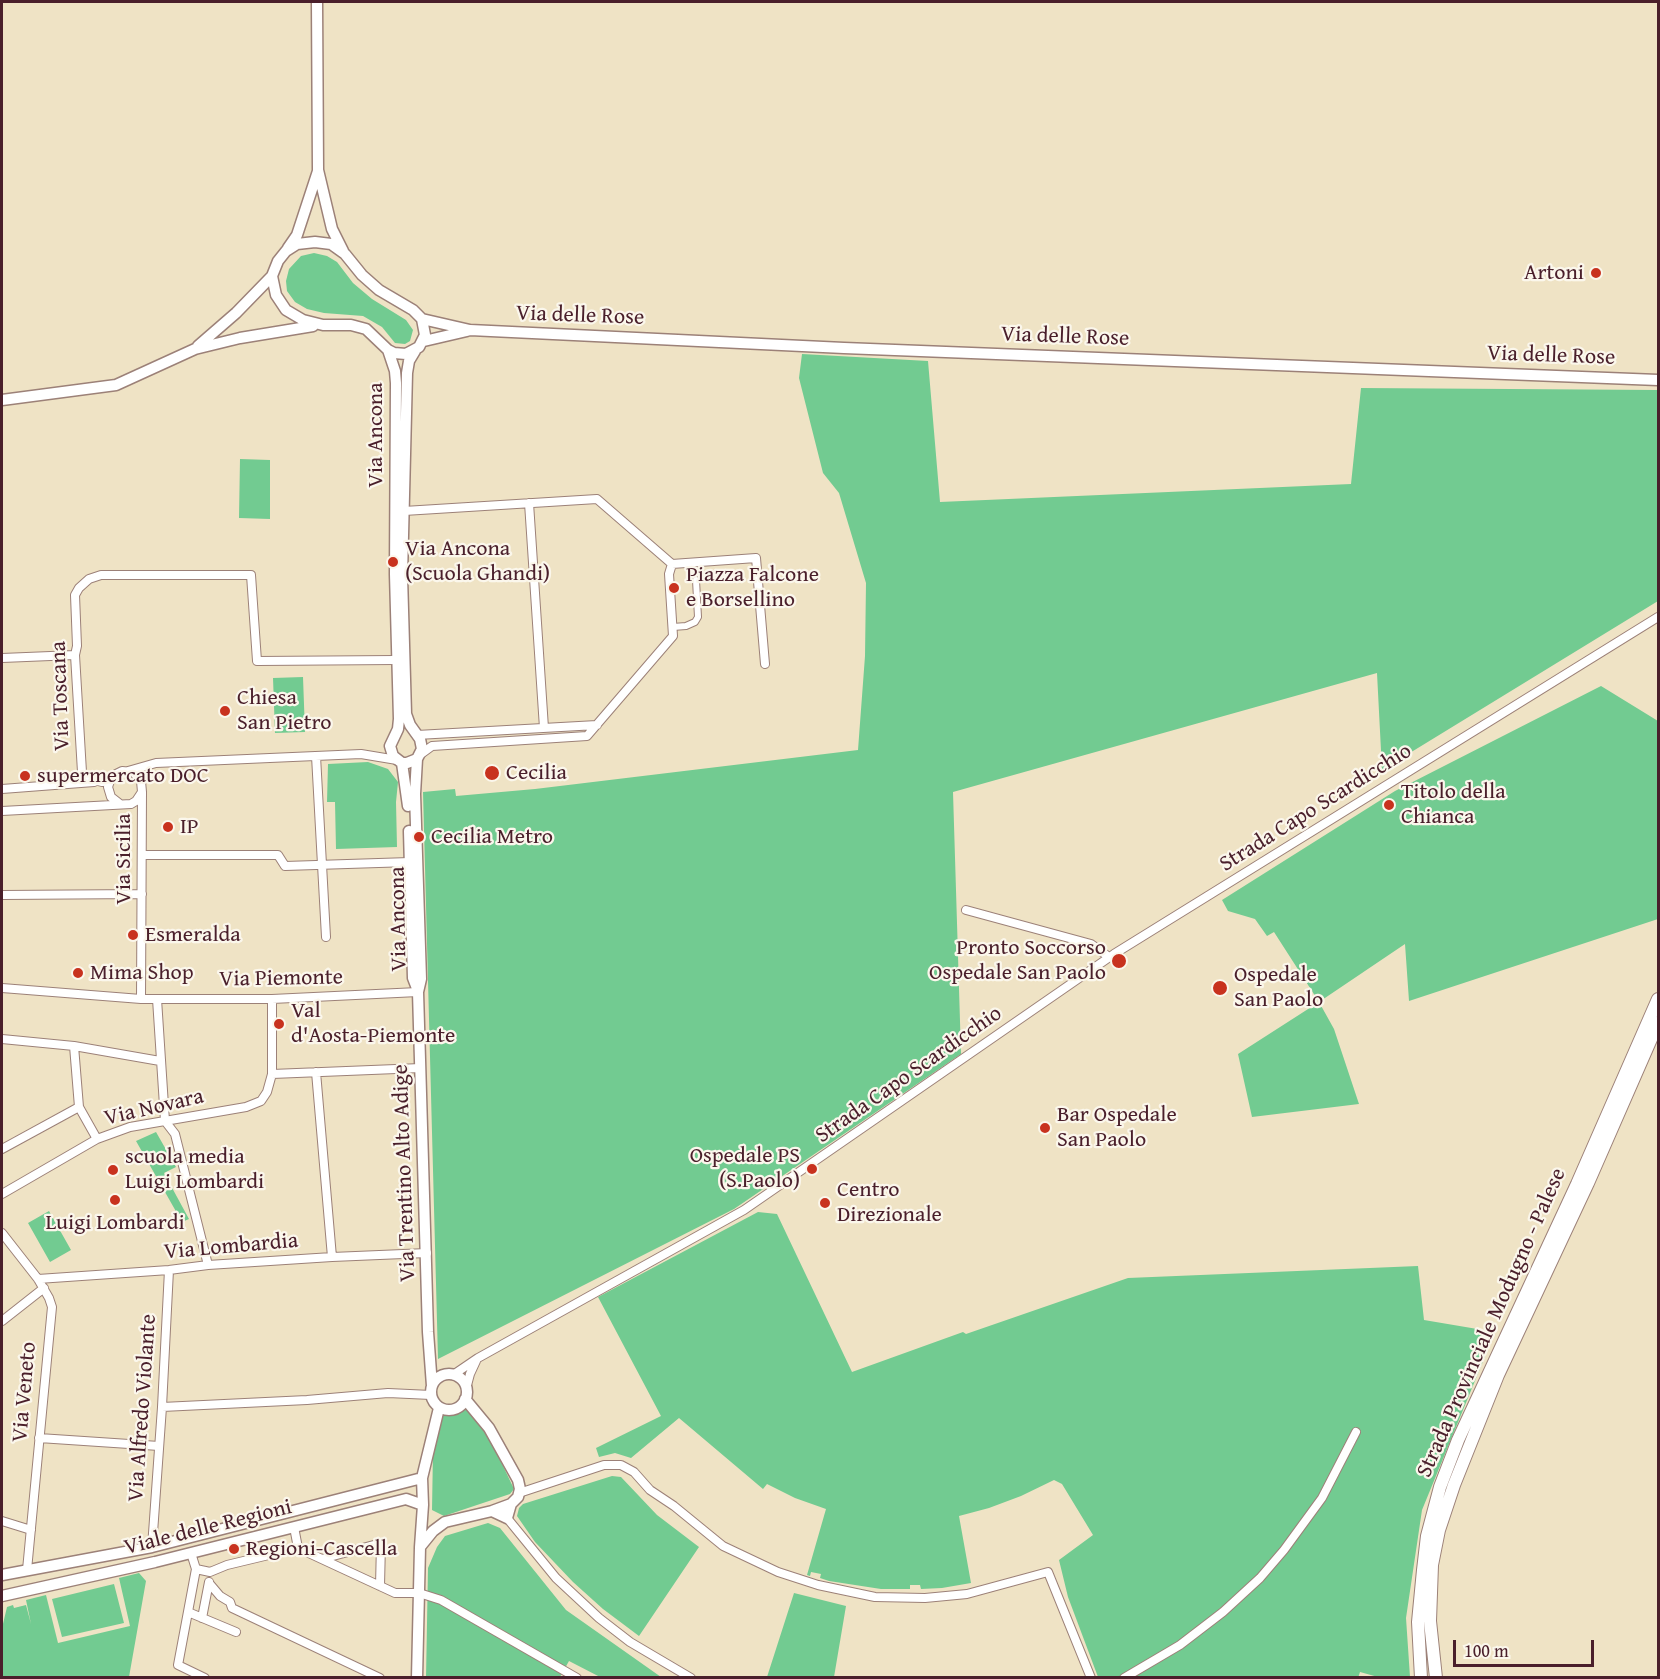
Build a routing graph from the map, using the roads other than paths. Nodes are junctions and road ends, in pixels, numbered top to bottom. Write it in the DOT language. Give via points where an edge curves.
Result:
graph roads {
  1 [pos="317,2"];
  2 [pos="318,170"];
  3 [pos="286,251"];
  4 [pos="345,254"];
  5 [pos="272,276"];
  6 [pos="422,319"];
  7 [pos="323,325"];
  8 [pos="470,330"];
  9 [pos="424,341"];
  10 [pos="195,349"];
  11 [pos="388,350"];
  12 [pos="415,351"];
  13 [pos="1659,380"];
  14 [pos="2,400"];
  15 [pos="529,503"];
  16 [pos="404,510"];
  17 [pos="672,564"];
  18 [pos="696,580"];
  19 [pos="1659,617"];
  20 [pos="673,627"];
  21 [pos="75,655"];
  22 [pos="2,658"];
  23 [pos="396,660"];
  24 [pos="765,664"];
  25 [pos="597,725"];
  26 [pos="544,728"];
  27 [pos="417,735"];
  28 [pos="393,739"];
  29 [pos="370,754"];
  30 [pos="316,756"];
  31 [pos="419,757"];
  32 [pos="399,761"];
  33 [pos="156,763"];
  34 [pos="128,771"];
  35 [pos="141,781"];
  36 [pos="106,782"];
  37 [pos="2,789"];
  38 [pos="142,792"];
  39 [pos="123,804"];
  40 [pos="2,811"];
  41 [pos="143,818"];
  42 [pos="142,855"];
  43 [pos="410,862"];
  44 [pos="321,865"];
  45 [pos="142,894"];
  46 [pos="2,895"];
  47 [pos="966,910"];
  48 [pos="326,937"];
  49 [pos="1109,957"];
  50 [pos="2,988"];
  51 [pos="418,992"];
  52 [pos="141,999"];
  53 [pos="157,999"];
  54 [pos="272,999"];
  55 [pos="1659,999"];
  56 [pos="1659,1023"];
  57 [pos="2,1039"];
  58 [pos="74,1046"];
  59 [pos="160,1061"];
  60 [pos="422,1068"];
  61 [pos="316,1072"];
  62 [pos="272,1074"];
  63 [pos="78,1107"];
  64 [pos="165,1122"];
  65 [pos="97,1139"];
  66 [pos="2,1149"];
  67 [pos="2,1194"];
  68 [pos="3,1237"];
  69 [pos="427,1253"];
  70 [pos="332,1257"];
  71 [pos="208,1266"];
  72 [pos="169,1270"];
  73 [pos="38,1279"];
  74 [pos="44,1288"];
  75 [pos="2,1321"];
  76 [pos="429,1353"];
  77 [pos="478,1358"];
  78 [pos="448,1375"];
  79 [pos="431,1390"];
  80 [pos="466,1394"];
  81 [pos="162,1407"];
  82 [pos="440,1407"];
  83 [pos="1356,1432"];
  84 [pos="39,1438"];
  85 [pos="159,1446"];
  86 [pos="422,1478"];
  87 [pos="519,1493"];
  88 [pos="511,1504"];
  89 [pos="423,1505"];
  90 [pos="492,1511"];
  91 [pos="507,1518"];
  92 [pos="2,1521"];
  93 [pos="445,1522"];
  94 [pos="294,1527"];
  95 [pos="31,1530"];
  96 [pos="152,1547"];
  97 [pos="420,1547"];
  98 [pos="298,1548"];
  99 [pos="191,1553"];
  100 [pos="322,1558"];
  101 [pos="155,1562"];
  102 [pos="196,1569"];
  103 [pos="27,1570"];
  104 [pos="210,1572"];
  105 [pos="2,1575"];
  106 [pos="209,1583"];
  107 [pos="380,1586"];
  108 [pos="419,1593"];
  109 [pos="2,1596"];
  110 [pos="188,1612"];
  111 [pos="202,1618"];
  112 [pos="236,1632"];
  113 [pos="205,1677"];
  114 [pos="380,1677"];
  115 [pos="417,1677"];
  116 [pos="577,1677"];
  117 [pos="691,1677"];
  118 [pos="1091,1677"];
  119 [pos="1124,1677"];
  120 [pos="1421,1677"];
  121 [pos="1436,1677"];
  1 -- 2 [label="street"];
  2 -- 3 [label="street" via="297,235"];
  2 -- 4 [label="street" via="332,229"];
  3 -- 4 [label="street" via="297,244 315,242 331,244"];
  3 -- 5 [label="street"];
  4 -- 6 [label="street" via="379,290"];
  5 -- 7 [label="street" via="276,295 286,310"];
  5 -- 10 [label="street"];
  6 -- 8 [label="street, Via delle Rose"];
  6 -- 9 [label="street"];
  7 -- 10 [label="street"];
  7 -- 11 [label="street" via="366,329"];
  8 -- 9 [label="street, Via delle Rose"];
  8 -- 13 [label="street, Via delle Rose"];
  9 -- 12 [label="street"];
  10 -- 14 [label="street" via="116,385"];
  11 -- 12 [label="street" via="400,354"];
  11 -- 23 [label="street, Via Ancona" via="396,383"];
  12 -- 16 [label="street, Via Ancona" via="407,372"];
  15 -- 16 [label="street"];
  15 -- 17 [label="street" via="597,499"];
  15 -- 26 [label="street"];
  16 -- 27 [label="street, Via Ancona" via="406,714"];
  17 -- 20 [label="street" via="669,574"];
  17 -- 24 [label="street" via="756,558"];
  18 -- 20 [label="street" via="698,617 686,626"];
  19 -- 49 [label="street, Strada Capo Scardicchio"];
  20 -- 25 [label="street" via="673,636"];
  21 -- 22 [label="street"];
  21 -- 23 [label="street, Via Toscana" via="75,595 89,579 101,575 251,575 257,661"];
  21 -- 36 [label="street, Via Toscana" via="82,772 90,779"];
  23 -- 28 [label="street, Via Ancona" via="399,719"];
  25 -- 26 [label="street"];
  25 -- 31 [label="street" via="587,736 432,746"];
  26 -- 27 [label="street"];
  27 -- 28 [label="street" via="402,732"];
  27 -- 31 [label="street" via="422,744"];
  28 -- 29 [label="street"];
  28 -- 32 [label="street" via="391,752"];
  29 -- 30 [label="street"];
  29 -- 32 [label="street"];
  30 -- 33 [label="street"];
  30 -- 44 [label="street"];
  31 -- 32 [label="street" via="413,762"];
  31 -- 51 [label="street, Via Ancona" via="415,794 421,979"];
  32 -- 43 [label="street, Via Ancona" via="408,794"];
  33 -- 34 [label="street"];
  33 -- 35 [label="street"];
  34 -- 35 [label="street"];
  34 -- 36 [label="street" via="117,773"];
  35 -- 38 [label="street"];
  36 -- 37 [label="street"];
  36 -- 39 [label="street" via="111,797"];
  38 -- 39 [label="street" via="136,801"];
  38 -- 41 [label="street, Via Sicilia"];
  39 -- 40 [label="street"];
  39 -- 41 [label="street" via="136,809"];
  41 -- 42 [label="street, Via Sicilia"];
  42 -- 44 [label="street" via="278,855 285,866"];
  42 -- 45 [label="street, Via Sicilia"];
  43 -- 44 [label="street"];
  43 -- 51 [label="street, Via Ancona" via="413,978"];
  44 -- 48 [label="street"];
  45 -- 46 [label="street"];
  45 -- 52 [label="street, Via Sicilia"];
  47 -- 49 [label="street" via="1091,944"];
  49 -- 77 [label="street, Strada Capo Scardicchio" via="744,1210"];
  50 -- 52 [label="street, Via Piemonte"];
  51 -- 54 [label="street, Via Piemonte"];
  51 -- 60 [label="street, Via Trentino Alto Adige"];
  52 -- 53 [label="street, Via Piemonte"];
  53 -- 54 [label="street, Via Piemonte"];
  53 -- 59 [label="street"];
  54 -- 62 [label="street, Via Novara"];
  55 -- 120 [label="main road, Strada Provinciale Modugno - Palese" via="1440,1487 1423,1570 1418,1622"];
  56 -- 121 [label="main road, Strada Provinciale Modugno - Palese" via="1498,1375 1454,1485 1432,1565 1430,1621"];
  57 -- 58 [label="street"];
  58 -- 59 [label="street"];
  58 -- 63 [label="street"];
  59 -- 64 [label="street"];
  60 -- 61 [label="street"];
  60 -- 69 [label="street, Via Trentino Alto Adige"];
  61 -- 62 [label="street"];
  61 -- 70 [label="street"];
  62 -- 64 [label="street, Via Novara" via="261,1101"];
  63 -- 65 [label="street"];
  63 -- 66 [label="street"];
  64 -- 65 [label="street, Via Novara" via="130,1127"];
  64 -- 71 [label="street" via="175,1134"];
  65 -- 67 [label="street, Via Novara"];
  68 -- 73 [label="street, Via Veneto"];
  69 -- 70 [label="street, Via Lombardia"];
  69 -- 76 [label="street, Via Trentino Alto Adige"];
  70 -- 71 [label="street, Via Lombardia"];
  71 -- 72 [label="street, Via Lombardia"];
  72 -- 73 [label="street, Via Lombardia"];
  72 -- 81 [label="street, Via Alfredo Violante"];
  73 -- 74 [label="street, Via Veneto"];
  74 -- 75 [label="street"];
  74 -- 84 [label="street, Via Veneto" via="52,1307"];
  76 -- 78 [label="street"];
  76 -- 79 [label="street, Via Trentino Alto Adige"];
  77 -- 78 [label="street, Strada Capo Scardicchio"];
  77 -- 80 [label="street"];
  78 -- 79 [label="street"];
  78 -- 80 [label="street" via="462,1380"];
  79 -- 81 [label="street"];
  79 -- 82 [label="street"];
  80 -- 82 [label="street" via="454,1409"];
  80 -- 87 [label="street" via="518,1480"];
  81 -- 85 [label="street, Via Alfredo Violante"];
  82 -- 86 [label="street"];
  83 -- 119 [label="street" via="1322,1498 1260,1578 1203,1628"];
  84 -- 85 [label="street"];
  84 -- 95 [label="street, Via Veneto"];
  85 -- 96 [label="street, Via Alfredo Violante"];
  86 -- 89 [label="street"];
  86 -- 96 [label="street, Viale delle Regioni"];
  87 -- 88 [label="street"];
  87 -- 118 [label="street" via="604,1465 621,1465 723,1546 778,1572 875,1597 967,1594 1048,1572"];
  88 -- 90 [label="street"];
  88 -- 91 [label="street"];
  89 -- 93 [label="street" via="427,1514"];
  89 -- 94 [label="street, Viale delle Regioni" via="406,1499"];
  89 -- 97 [label="street"];
  90 -- 91 [label="street"];
  90 -- 93 [label="street"];
  91 -- 117 [label="street" via="556,1578 599,1618 630,1642"];
  92 -- 95 [label="street"];
  93 -- 97 [label="street"];
  94 -- 98 [label="street"];
  94 -- 99 [label="street, Viale delle Regioni"];
  95 -- 103 [label="street, Via Veneto"];
  96 -- 101 [label="street"];
  96 -- 103 [label="street, Viale delle Regioni"];
  97 -- 108 [label="street"];
  98 -- 100 [label="street"];
  98 -- 104 [label="street"];
  99 -- 101 [label="street, Viale delle Regioni"];
  99 -- 102 [label="street"];
  100 -- 107 [label="street"];
  100 -- 107 [label="street" via="381,1543"];
  101 -- 109 [label="street, Viale delle Regioni"];
  102 -- 104 [label="street"];
  102 -- 110 [label="street"];
  103 -- 105 [label="street, Viale delle Regioni"];
  104 -- 106 [label="street"];
  106 -- 111 [label="street"];
  106 -- 114 [label="street" via="232,1608"];
  107 -- 108 [label="street" via="395,1593"];
  108 -- 115 [label="street"];
  108 -- 116 [label="street" via="441,1600"];
  110 -- 111 [label="street"];
  110 -- 113 [label="street" via="178,1665"];
  111 -- 112 [label="street"];
}
